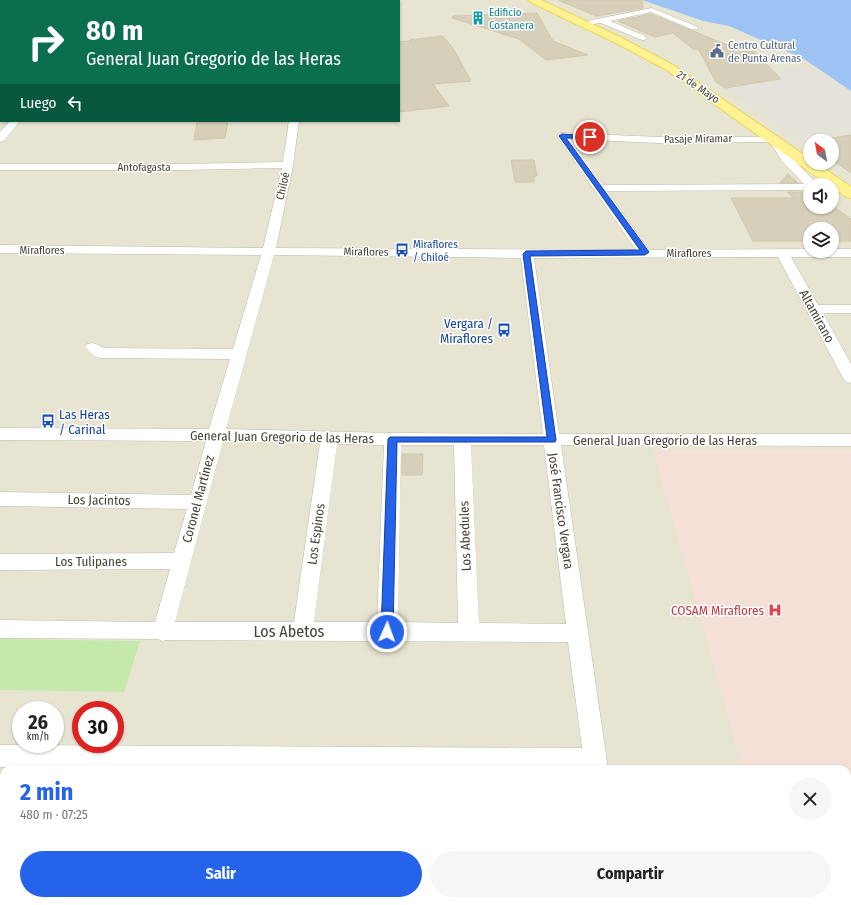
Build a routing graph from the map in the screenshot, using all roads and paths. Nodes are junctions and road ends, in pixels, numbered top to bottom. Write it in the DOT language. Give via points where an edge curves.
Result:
graph roads {
  1 [pos="533,0"];
  2 [pos="544,0"];
  3 [pos="597,21"];
  4 [pos="694,27"];
  5 [pos="642,38"];
  6 [pos="14,122"];
  7 [pos="294,122"];
  8 [pos="0,139"];
  9 [pos="774,139"];
  10 [pos="803,149"];
  11 [pos="288,165"];
  12 [pos="0,167"];
  13 [pos="833,170"];
  14 [pos="803,178"];
  15 [pos="851,183"];
  16 [pos="803,186"];
  17 [pos="598,188"];
  18 [pos="851,194"];
  19 [pos="5,250"];
  20 [pos="269,250"];
  21 [pos="645,252"];
  22 [pos="851,253"];
  23 [pos="526,254"];
  24 [pos="783,254"];
  25 [pos="0,263"];
  26 [pos="813,309"];
  27 [pos="851,309"];
  28 [pos="92,347"];
  29 [pos="239,354"];
  30 [pos="851,378"];
  31 [pos="216,435"];
  32 [pos="1,436"];
  33 [pos="329,438"];
  34 [pos="393,439"];
  35 [pos="462,439"];
  36 [pos="552,440"];
  37 [pos="851,440"];
  38 [pos="0,498"];
  39 [pos="197,502"];
  40 [pos="181,561"];
  41 [pos="0,562"];
  42 [pos="0,629"];
  43 [pos="303,631"];
  44 [pos="162,632"];
  45 [pos="387,632"];
  46 [pos="469,632"];
  47 [pos="578,633"];
  48 [pos="0,756"];
  49 [pos="23,762"];
  50 [pos="117,763"];
  51 [pos="274,764"];
  52 [pos="596,764"];
  1 -- 9 [label="main road, 21 de Mayo" via="656,59"];
  2 -- 3 [label="main road, 21 de Mayo"];
  3 -- 4 [label="street" via="652,10"];
  3 -- 5 [label="street"];
  3 -- 10 [label="main road, 21 de Mayo" via="685,70"];
  6 -- 8 [label="street"];
  7 -- 11 [label="street, Chiloé"];
  9 -- 14 [label="street" via="780,152"];
  9 -- 17 [label="street, Pasaje Miramar" via="659,140 562,136"];
  9 -- 18 [label="main road, 21 de Mayo"];
  11 -- 12 [label="street, Antofagasta" via="181,168"];
  11 -- 20 [label="street, Chiloé"];
  13 -- 15 [label="main road"];
  16 -- 17 [label="street"];
  17 -- 21 [label="street"];
  19 -- 20 [label="street, Miraflores"];
  19 -- 25 [label="street"];
  20 -- 23 [label="street, Miraflores"];
  20 -- 29 [label="street, Coronel Martínez"];
  21 -- 23 [label="street, Miraflores"];
  21 -- 24 [label="street, Miraflores"];
  22 -- 24 [label="street, Miraflores"];
  23 -- 36 [label="street, José Francisco Vergara"];
  24 -- 26 [label="street, Altamirano"];
  26 -- 27 [label="street"];
  26 -- 30 [label="street, Altamirano"];
  28 -- 29 [label="street" via="99,353"];
  29 -- 31 [label="street, Coronel Martínez"];
  31 -- 32 [label="street, General Juan Gregorio de las Heras"];
  31 -- 33 [label="street, General Juan Gregorio de las Heras"];
  31 -- 39 [label="street, Coronel Martínez"];
  33 -- 34 [label="street, General Juan Gregorio de las Heras"];
  33 -- 43 [label="street, Los Espinos"];
  34 -- 35 [label="street, General Juan Gregorio de las Heras"];
  34 -- 45 [label="street"];
  35 -- 36 [label="street, General Juan Gregorio de las Heras"];
  35 -- 46 [label="street, Los Abedules"];
  36 -- 37 [label="street, General Juan Gregorio de las Heras"];
  36 -- 47 [label="street, José Francisco Vergara"];
  38 -- 39 [label="street, Los Jacintos"];
  39 -- 40 [label="street, Coronel Martínez"];
  40 -- 41 [label="street, Los Tulipanes"];
  40 -- 44 [label="street, Coronel Martínez"];
  42 -- 44 [label="street, Los Abetos"];
  43 -- 44 [label="street, Los Abetos"];
  43 -- 45 [label="street, Los Abetos"];
  45 -- 46 [label="street, Los Abetos"];
  46 -- 47 [label="street, Los Abetos"];
  47 -- 52 [label="street, José Francisco Vergara"];
  48 -- 49 [label="street"];
  49 -- 50 [label="street"];
  50 -- 51 [label="street"];
  51 -- 52 [label="street"];
}
